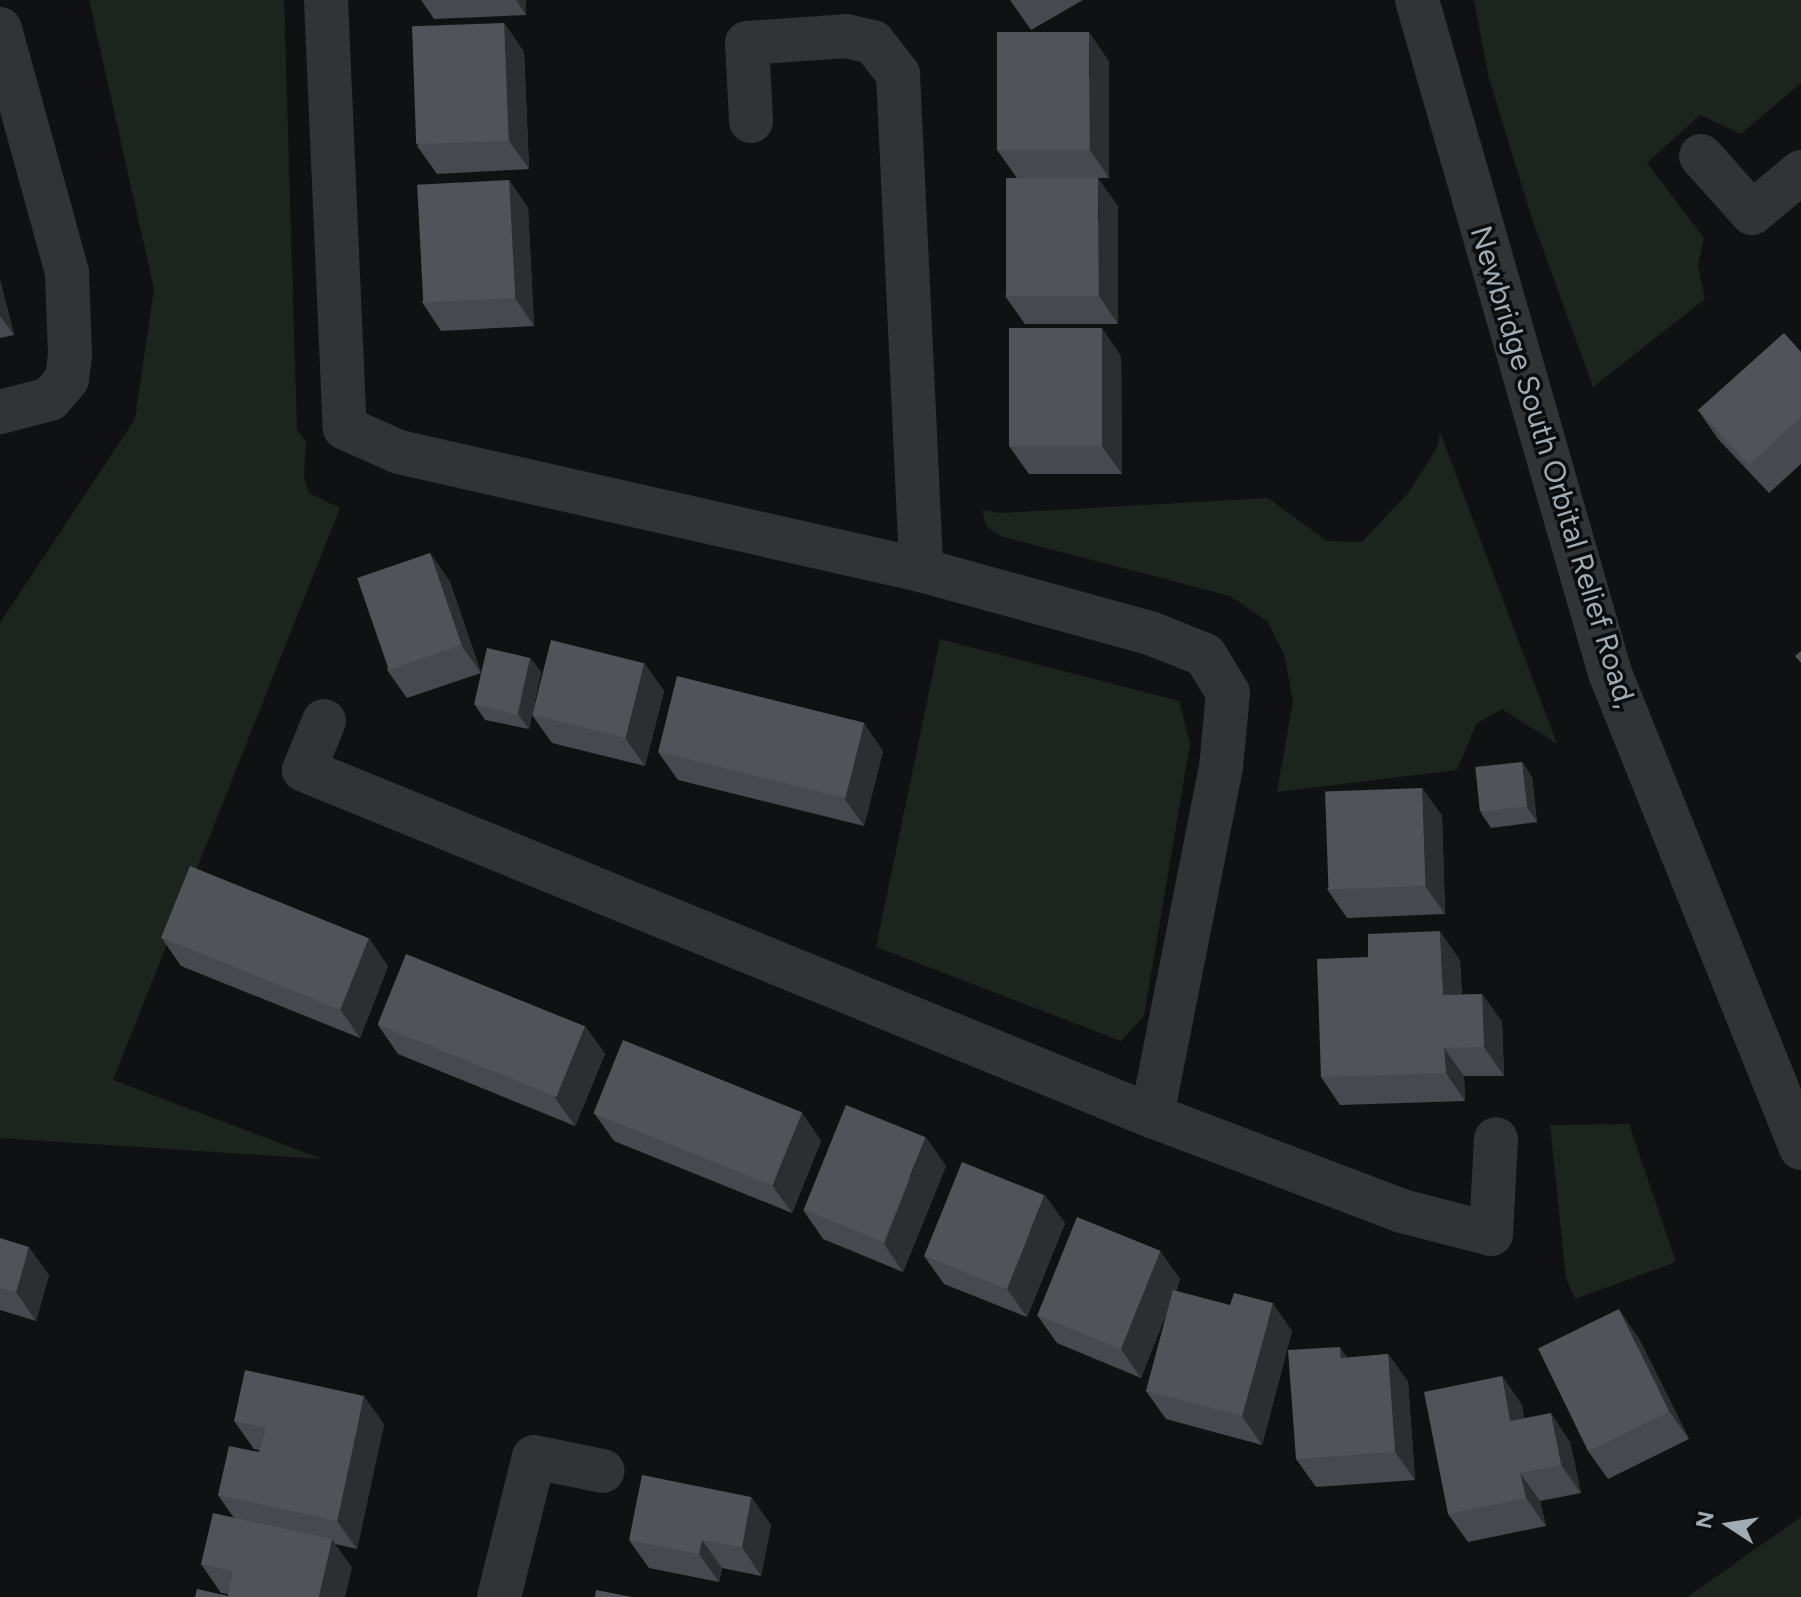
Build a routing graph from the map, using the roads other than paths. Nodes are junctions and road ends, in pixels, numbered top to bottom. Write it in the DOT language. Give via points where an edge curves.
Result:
graph roads {
  1 [pos="326,0"];
  2 [pos="1417,0"];
  3 [pos="0,29"];
  4 [pos="751,121"];
  5 [pos="1701,156"];
  6 [pos="1801,172"];
  7 [pos="0,412"];
  8 [pos="921,570"];
  9 [pos="324,721"];
  10 [pos="1152,1116"];
  11 [pos="1496,1139"];
  12 [pos="1801,1148"];
  13 [pos="603,1471"];
  14 [pos="499,1597"];
  1 -- 8 [label="street" via="345,428 399,452"];
  2 -- 12 [label="street, Newbridge South Orbital Relief Road," via="1610,673"];
  3 -- 7 [label="street" via="67,273 70,355 67,379 50,399"];
  4 -- 8 [label="street" via="747,43 846,36 873,42 898,74"];
  5 -- 6 [label="street" via="1752,213"];
  8 -- 10 [label="street" via="1192,649 1205,655 1228,693 1221,767"];
  9 -- 10 [label="street" via="304,770"];
  10 -- 11 [label="street" via="1402,1211 1491,1234"];
  13 -- 14 [label="street" via="534,1457"];
}
